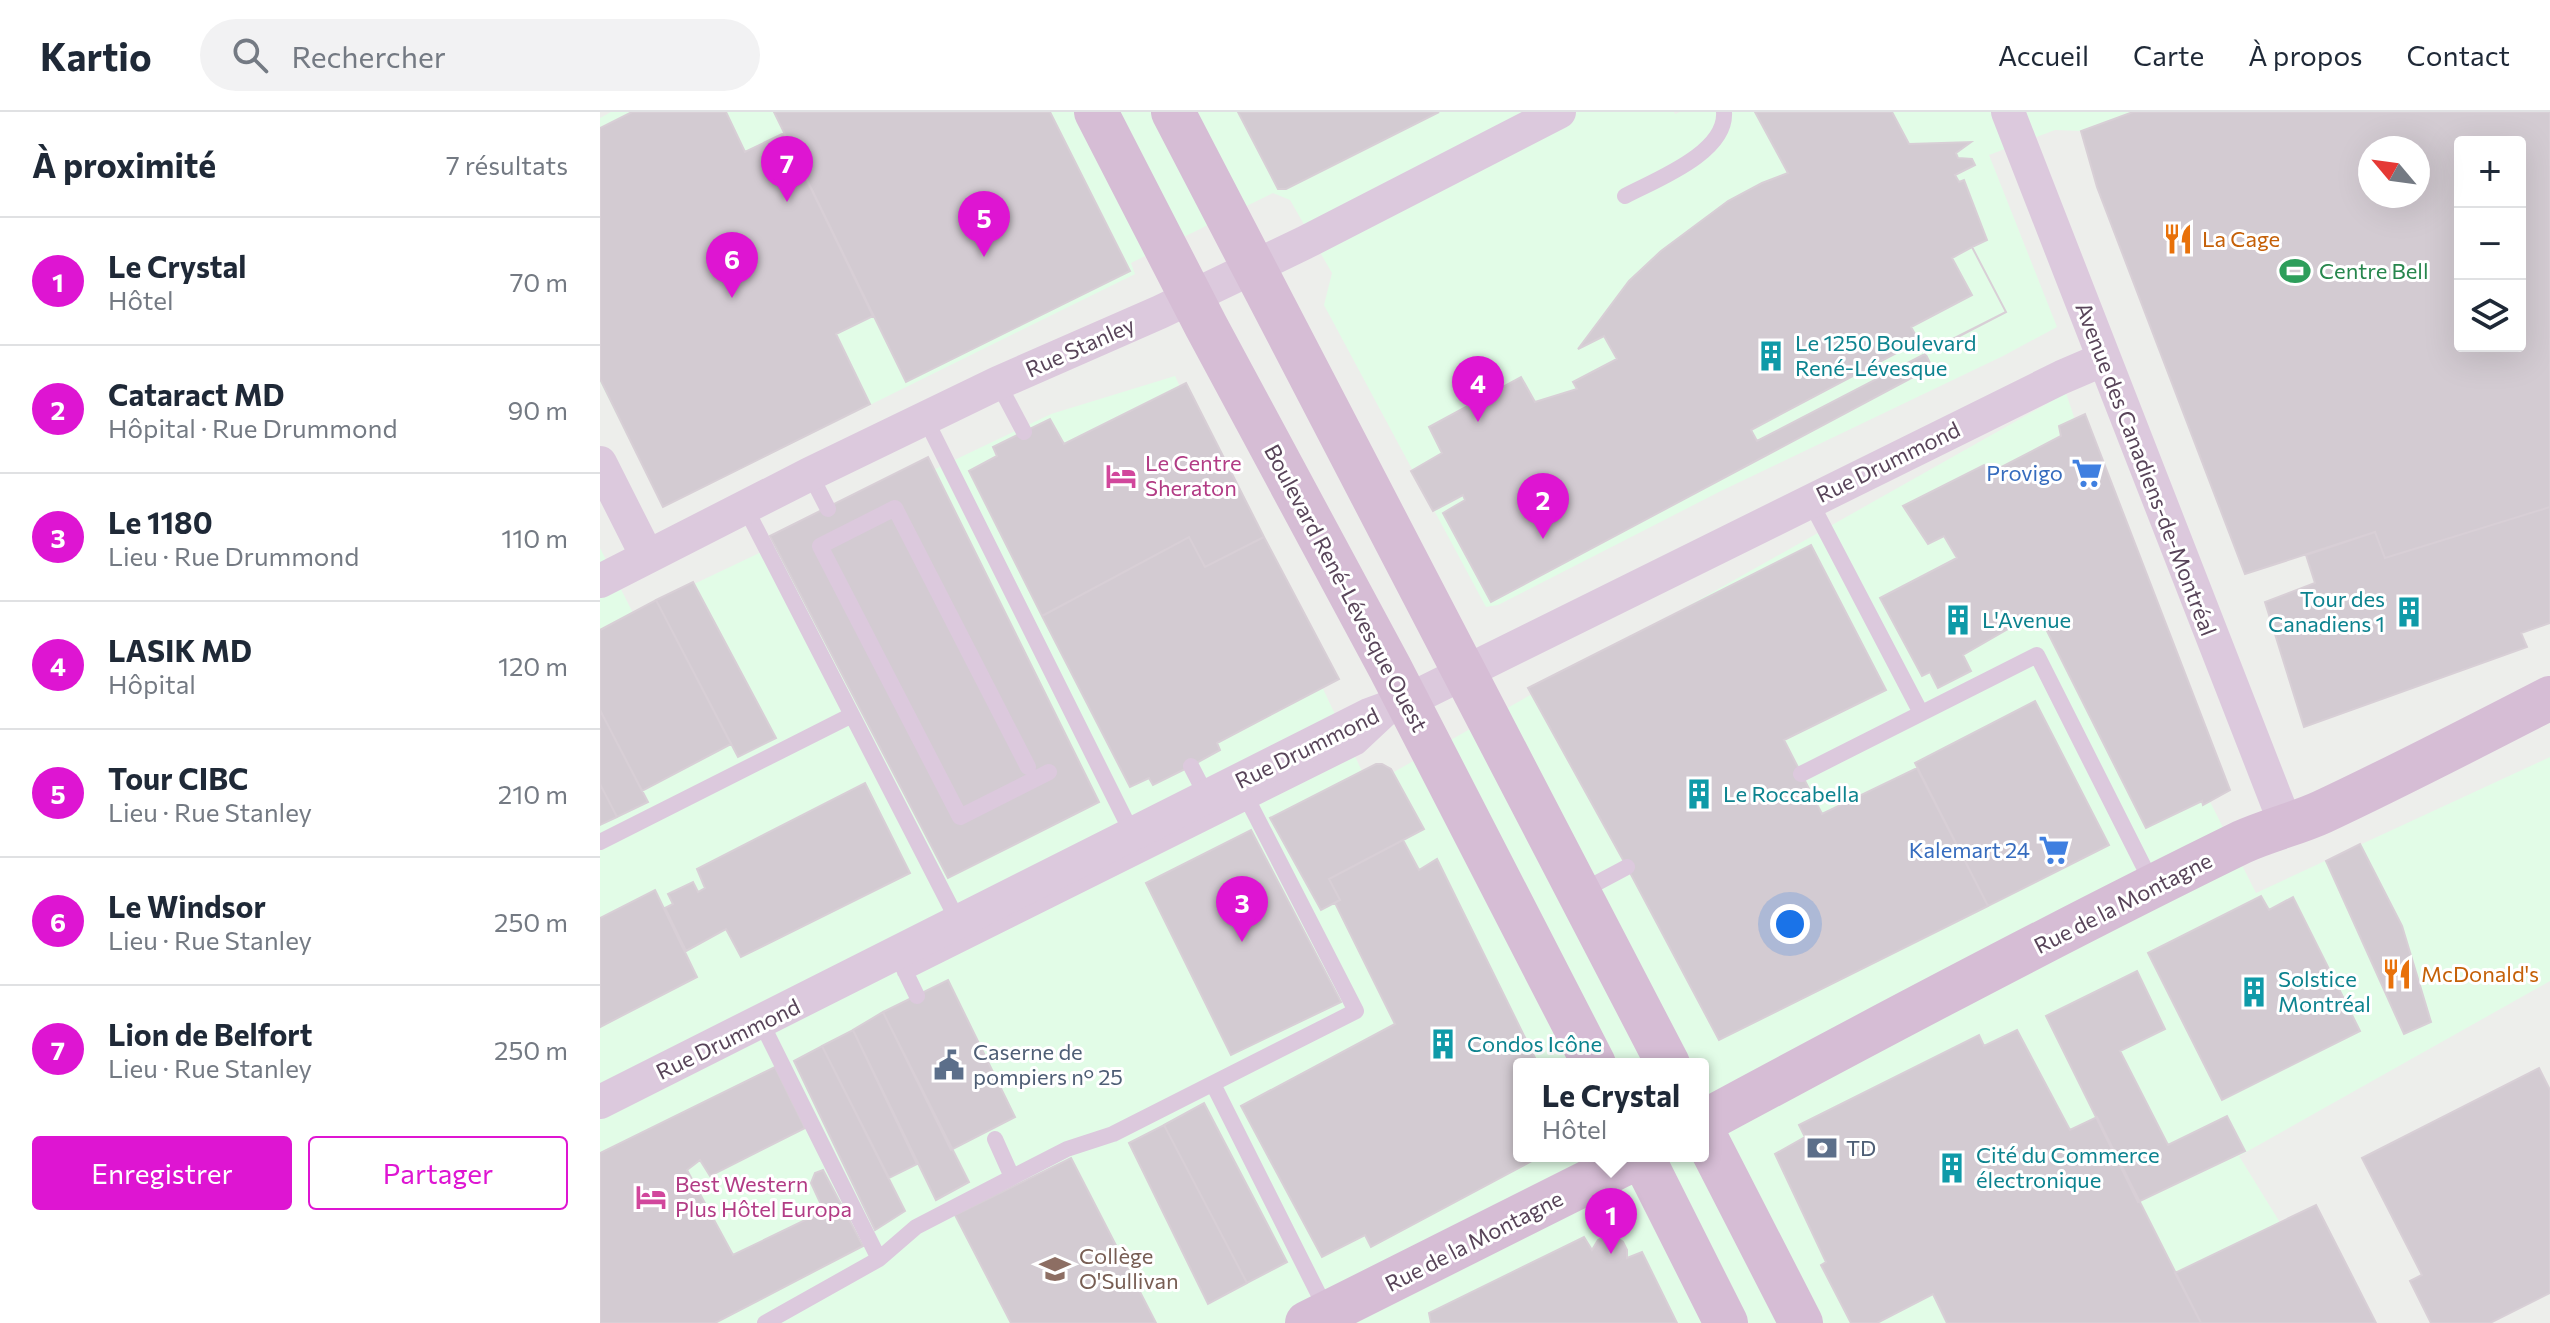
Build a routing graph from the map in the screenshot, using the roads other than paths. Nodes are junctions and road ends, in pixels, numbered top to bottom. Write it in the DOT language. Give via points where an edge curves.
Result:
graph roads {
  1 [pos="1096,112"];
  2 [pos="1173,112"];
  3 [pos="1559,112"];
  4 [pos="1724,112"];
  5 [pos="2008,112"];
  6 [pos="1625,196"];
  7 [pos="1254,266"];
  8 [pos="1192,297"];
  9 [pos="2104,359"];
  10 [pos="998,383"];
  11 [pos="925,418"];
  12 [pos="1024,432"];
  13 [pos="600,463"];
  14 [pos="810,474"];
  15 [pos="1810,501"];
  16 [pos="745,507"];
  17 [pos="828,509"];
  18 [pos="647,556"];
  19 [pos="600,581"];
  20 [pos="1465,672"];
  21 [pos="2550,698"];
  22 [pos="1407,701"];
  23 [pos="1921,713"];
  24 [pos="852,715"];
  25 [pos="1191,766"];
  26 [pos="1028,767"];
  27 [pos="1049,772"];
  28 [pos="1801,774"];
  29 [pos="1243,792"];
  30 [pos="1207,797"];
  31 [pos="2286,825"];
  32 [pos="1133,835"];
  33 [pos="600,842"];
  34 [pos="1627,867"];
  35 [pos="2154,887"];
  36 [pos="1580,892"];
  37 [pos="964,932"];
  38 [pos="901,963"];
  39 [pos="917,996"];
  40 [pos="761,1022"];
  41 [pos="1591,1058"];
  42 [pos="1665,1058"];
  43 [pos="1213,1084"];
  44 [pos="600,1102"];
  45 [pos="1709,1119"];
  46 [pos="995,1139"];
  47 [pos="1709,1144"];
  48 [pos="1629,1162"];
  49 [pos="1644,1162"];
  50 [pos="1012,1177"];
  51 [pos="879,1259"];
  52 [pos="1318,1318"];
  53 [pos="765,1323"];
  54 [pos="1726,1323"];
  55 [pos="1801,1323"];
  1 -- 8 [label="main road, Boulevard René-Lévesque Ouest"];
  2 -- 7 [label="main road"];
  3 -- 7 [label="street, Rue Stanley"];
  4 -- 6 [label="lane" via="1724,126 1701,153"];
  5 -- 9 [label="street, Avenue des Canadiens-de-Montréal"];
  7 -- 8 [label="street, Rue Stanley"];
  7 -- 20 [label="main road"];
  8 -- 10 [label="street, Rue Stanley"];
  8 -- 22 [label="main road, Boulevard René-Lévesque Ouest"];
  9 -- 15 [label="street, Rue Drummond"];
  9 -- 31 [label="street, Avenue des Canadiens-de-Montréal"];
  10 -- 11 [label="street, Rue Stanley"];
  10 -- 12 [label="lane"];
  11 -- 14 [label="street, Rue Stanley"];
  11 -- 32 [label="lane"];
  13 -- 18 [label="street"];
  14 -- 16 [label="street, Rue Stanley"];
  14 -- 17 [label="lane"];
  15 -- 20 [label="street, Rue Drummond"];
  15 -- 23 [label="lane"];
  16 -- 18 [label="street, Rue Stanley"];
  16 -- 24 [label="lane"];
  18 -- 19 [label="street, Rue Stanley"];
  20 -- 22 [label="street, Rue Drummond"];
  20 -- 36 [label="main road"];
  21 -- 31 [label="main road, Rue de la Montagne" via="2360,794"];
  22 -- 29 [label="street, Rue Drummond" via="1369,715"];
  22 -- 41 [label="main road, Boulevard René-Lévesque Ouest"];
  23 -- 28 [label="lane"];
  23 -- 35 [label="lane" via="2037,655"];
  24 -- 33 [label="lane"];
  24 -- 37 [label="lane"];
  25 -- 30 [label="lane"];
  26 -- 27 [label="lane" via="895,508 820,546 960,817"];
  29 -- 30 [label="street, Rue Drummond"];
  29 -- 37 [label="lane"];
  29 -- 43 [label="lane" via="1356,1011"];
  30 -- 32 [label="street, Rue Drummond"];
  31 -- 35 [label="main road, Rue de la Montagne"];
  32 -- 37 [label="street, Rue Drummond"];
  34 -- 36 [label="lane"];
  35 -- 45 [label="main road, Rue de la Montagne"];
  36 -- 42 [label="main road"];
  37 -- 38 [label="street, Rue Drummond"];
  38 -- 39 [label="lane"];
  38 -- 40 [label="street, Rue Drummond"];
  40 -- 44 [label="street, Rue Drummond"];
  40 -- 51 [label="lane"];
  43 -- 50 [label="lane"];
  43 -- 52 [label="lane"];
  46 -- 50 [label="lane"];
  47 -- 55 [label="main road"];
  48 -- 52 [label="main road, Rue de la Montagne"];
  49 -- 54 [label="main road"];
  50 -- 51 [label="lane" via="916,1227"];
  51 -- 53 [label="lane"];
}
